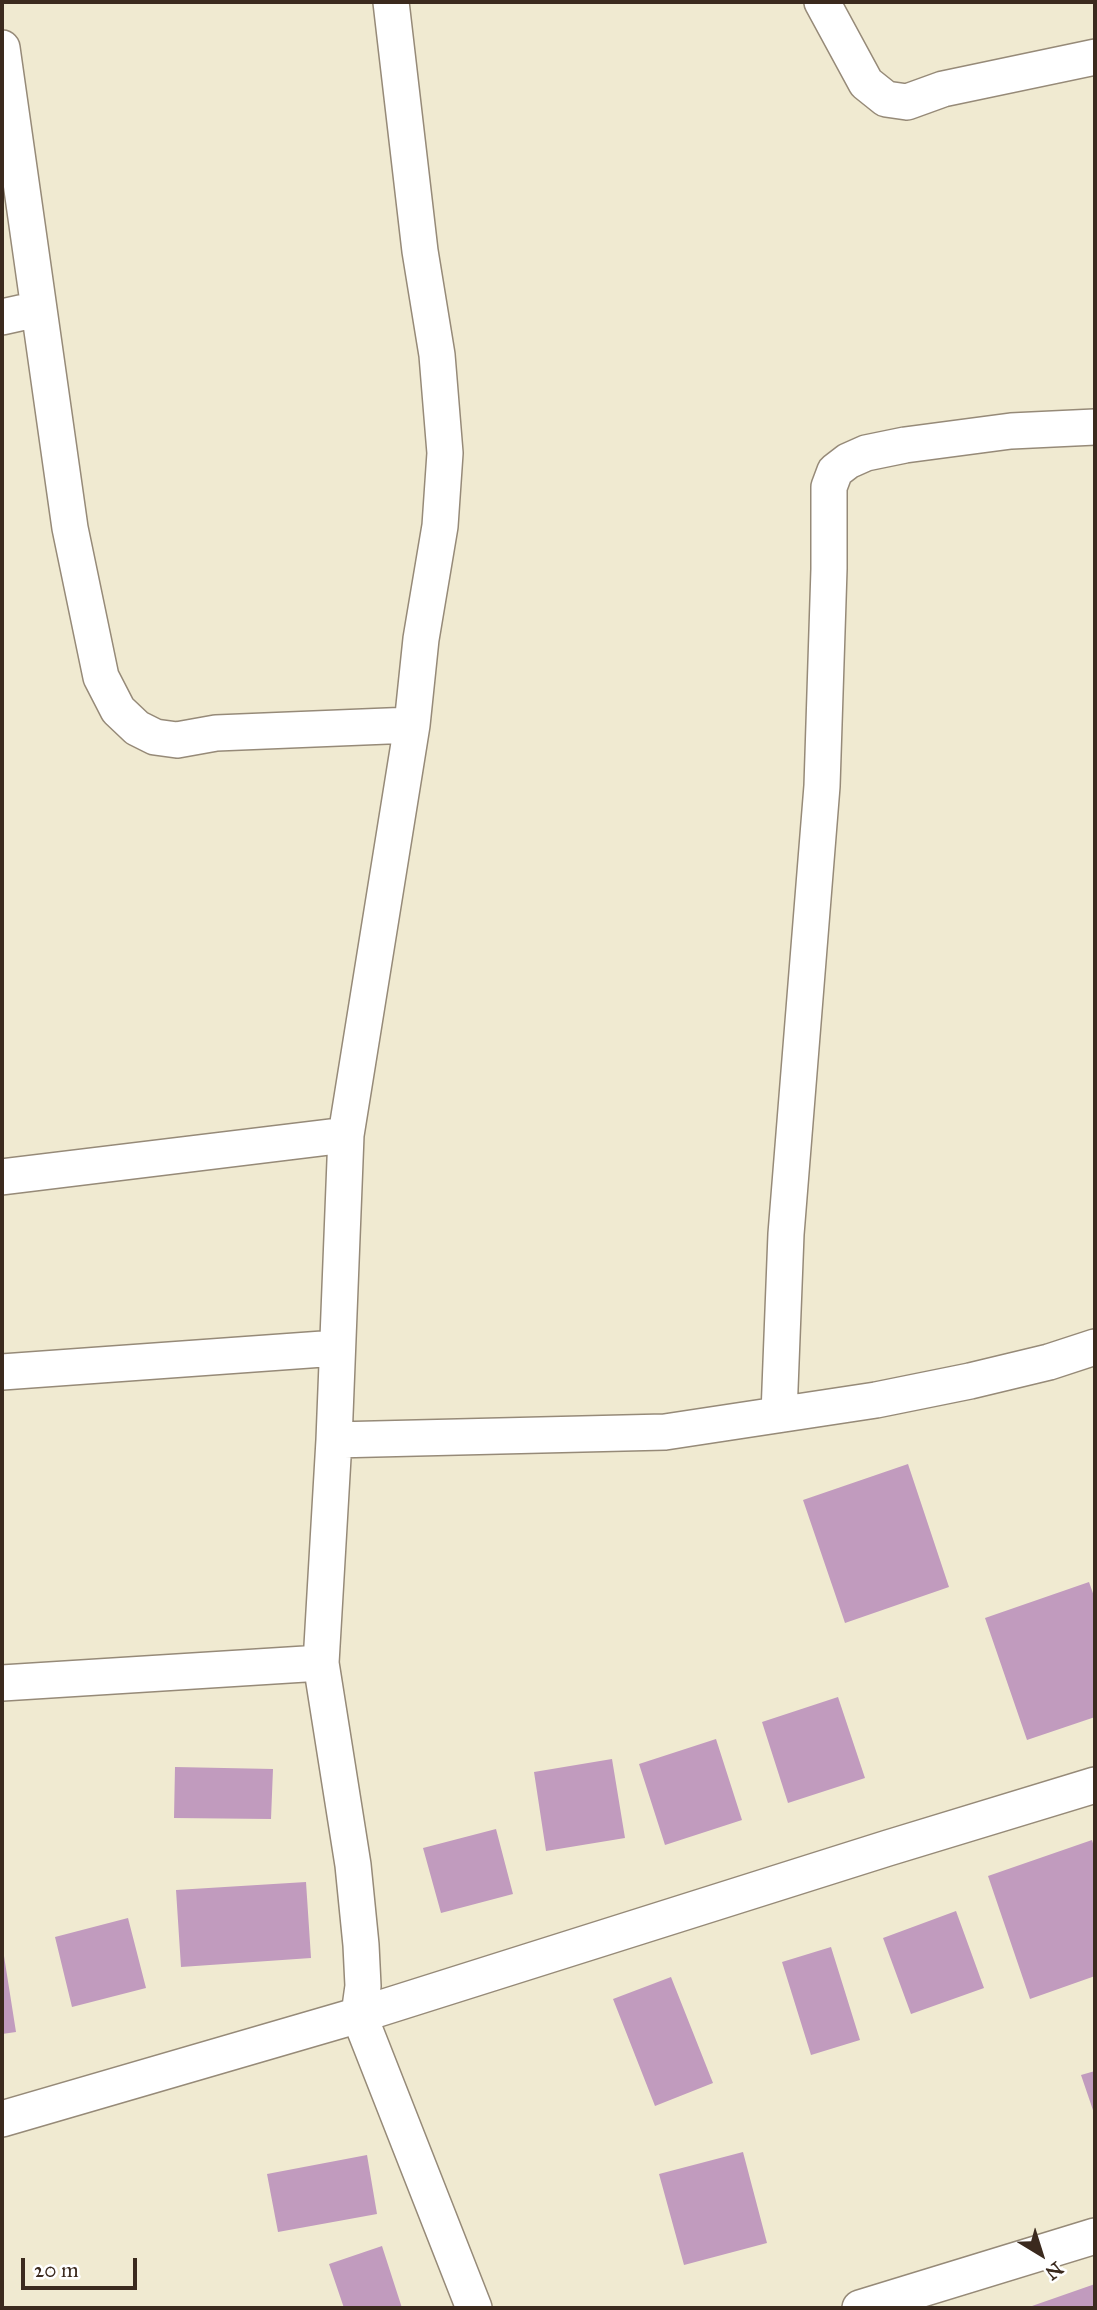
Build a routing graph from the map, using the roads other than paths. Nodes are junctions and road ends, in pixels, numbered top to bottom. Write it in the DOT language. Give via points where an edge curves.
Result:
graph roads {
  1 [pos="390,2"];
  2 [pos="822,2"];
  3 [pos="2,48"];
  4 [pos="1095,57"];
  5 [pos="38,309"];
  6 [pos="2,317"];
  7 [pos="1095,427"];
  8 [pos="412,725"];
  9 [pos="346,1135"];
  10 [pos="2,1177"];
  11 [pos="1095,1347"];
  12 [pos="337,1348"];
  13 [pos="2,1371"];
  14 [pos="779,1414"];
  15 [pos="334,1440"];
  16 [pos="321,1663"];
  17 [pos="2,1683"];
  18 [pos="1095,1785"];
  19 [pos="359,2015"];
  20 [pos="2,2119"];
  21 [pos="1095,2236"];
  22 [pos="474,2308"];
  23 [pos="860,2308"];
  1 -- 8 [label="street" via="437,355 445,453 440,526"];
  2 -- 4 [label="street" via="866,83 886,99 907,102 943,89"];
  3 -- 5 [label="street"];
  5 -- 6 [label="street"];
  5 -- 8 [label="street" via="70,528 101,677 118,710 137,729 177,740 216,733"];
  7 -- 14 [label="street" via="1011,431 892,447 848,461 835,471 828,487 830,569 822,786 786,1234"];
  8 -- 9 [label="street"];
  9 -- 10 [label="street"];
  9 -- 12 [label="street"];
  11 -- 14 [label="street" via="970,1381"];
  12 -- 13 [label="street"];
  12 -- 15 [label="street"];
  14 -- 15 [label="street" via="665,1432"];
  15 -- 16 [label="street"];
  16 -- 17 [label="street"];
  16 -- 19 [label="street" via="353,1865 363,1986"];
  18 -- 19 [label="street"];
  19 -- 20 [label="street"];
  19 -- 22 [label="street"];
  21 -- 23 [label="street"];
}
